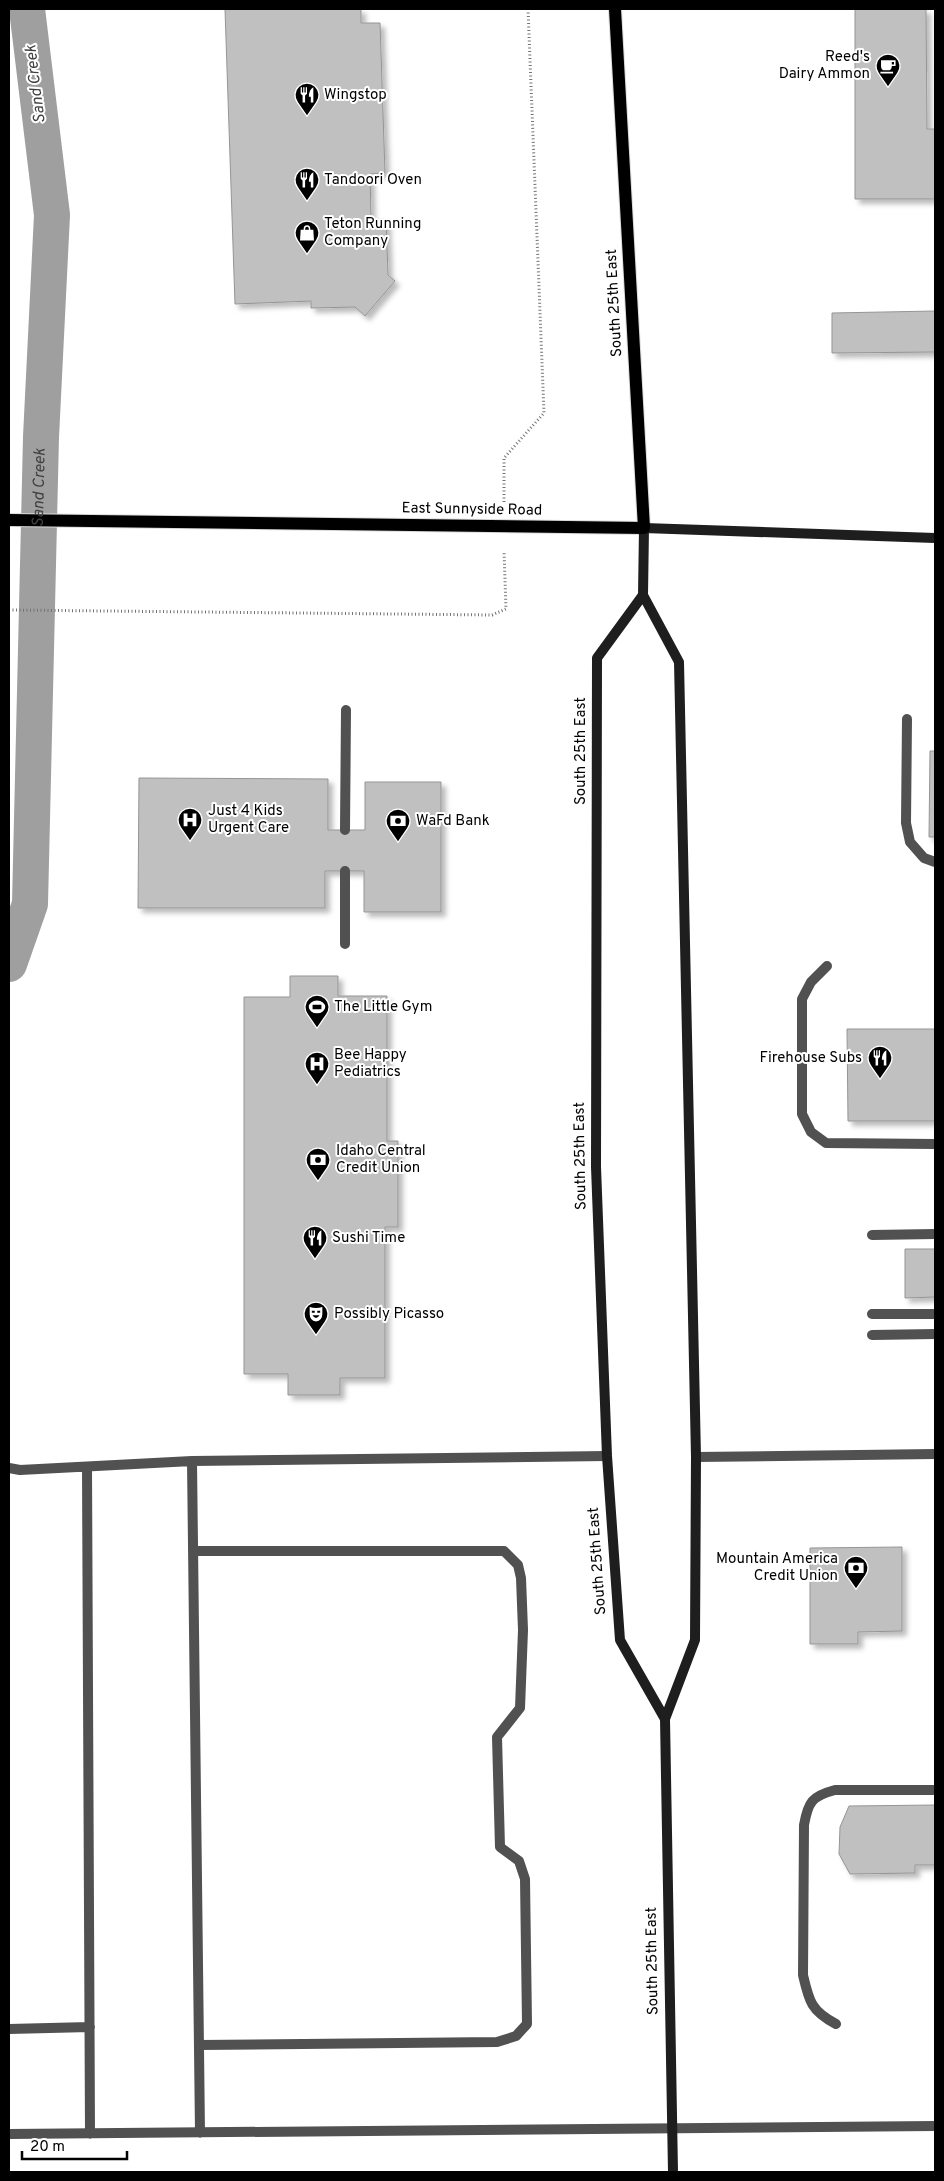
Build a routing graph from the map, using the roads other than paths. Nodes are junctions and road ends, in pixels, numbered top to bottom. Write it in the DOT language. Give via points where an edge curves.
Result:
graph roads {
  1 [pos="615,9"];
  2 [pos="9,520"];
  3 [pos="644,528"];
  4 [pos="935,538"];
  5 [pos="644,595"];
  6 [pos="346,710"];
  7 [pos="907,719"];
  8 [pos="345,830"];
  9 [pos="935,862"];
  10 [pos="345,871"];
  11 [pos="345,944"];
  12 [pos="827,966"];
  13 [pos="935,1144"];
  14 [pos="935,1234"];
  15 [pos="872,1235"];
  16 [pos="872,1314"];
  17 [pos="935,1314"];
  18 [pos="935,1334"];
  19 [pos="872,1336"];
  20 [pos="935,1454"];
  21 [pos="607,1456"];
  22 [pos="696,1457"];
  23 [pos="192,1460"];
  24 [pos="87,1467"];
  25 [pos="9,1468"];
  26 [pos="194,1551"];
  27 [pos="665,1719"];
  28 [pos="935,1790"];
  29 [pos="836,2024"];
  30 [pos="90,2027"];
  31 [pos="9,2029"];
  32 [pos="199,2045"];
  33 [pos="935,2126"];
  34 [pos="672,2127"];
  35 [pos="200,2132"];
  36 [pos="9,2134"];
  37 [pos="90,2134"];
  38 [pos="673,2172"];
  1 -- 3 [label="main road, South 25th East"];
  2 -- 3 [label="main road, East Sunnyside Road"];
  3 -- 4 [label="main road, East Sunnyside Road"];
  3 -- 5 [label="main road, South 25th East"];
  5 -- 21 [label="main road, South 25th East" via="597,658 596,1167"];
  5 -- 22 [label="main road, South 25th East" via="679,662"];
  6 -- 8 [label="lane"];
  7 -- 9 [label="lane" via="906,823 910,842 924,858"];
  10 -- 11 [label="lane"];
  12 -- 13 [label="lane" via="811,982 802,999 802,1114 811,1132 826,1143"];
  14 -- 15 [label="lane"];
  16 -- 17 [label="lane"];
  18 -- 19 [label="lane"];
  20 -- 22 [label="lane"];
  21 -- 23 [label="lane"];
  21 -- 27 [label="main road, South 25th East" via="620,1640"];
  22 -- 27 [label="main road, South 25th East" via="695,1640"];
  23 -- 24 [label="lane"];
  23 -- 26 [label="lane"];
  24 -- 25 [label="lane"];
  24 -- 30 [label="lane"];
  26 -- 32 [label="lane"];
  26 -- 32 [label="lane" via="504,1551 518,1565 522,1578 523,1640 520,1708 497,1738 500,1847 519,1861 525,1879 526,2024 516,2036 497,2042"];
  27 -- 34 [label="main road, South 25th East"];
  28 -- 29 [label="lane" via="835,1790 821,1794 808,1805 804,1825 803,1975 809,1998 820,2016"];
  30 -- 31 [label="lane"];
  30 -- 37 [label="lane"];
  32 -- 35 [label="lane"];
  33 -- 34 [label="lane"];
  34 -- 35 [label="lane"];
  34 -- 38 [label="main road, South 25th East"];
  35 -- 37 [label="lane"];
  36 -- 37 [label="lane"];
}
